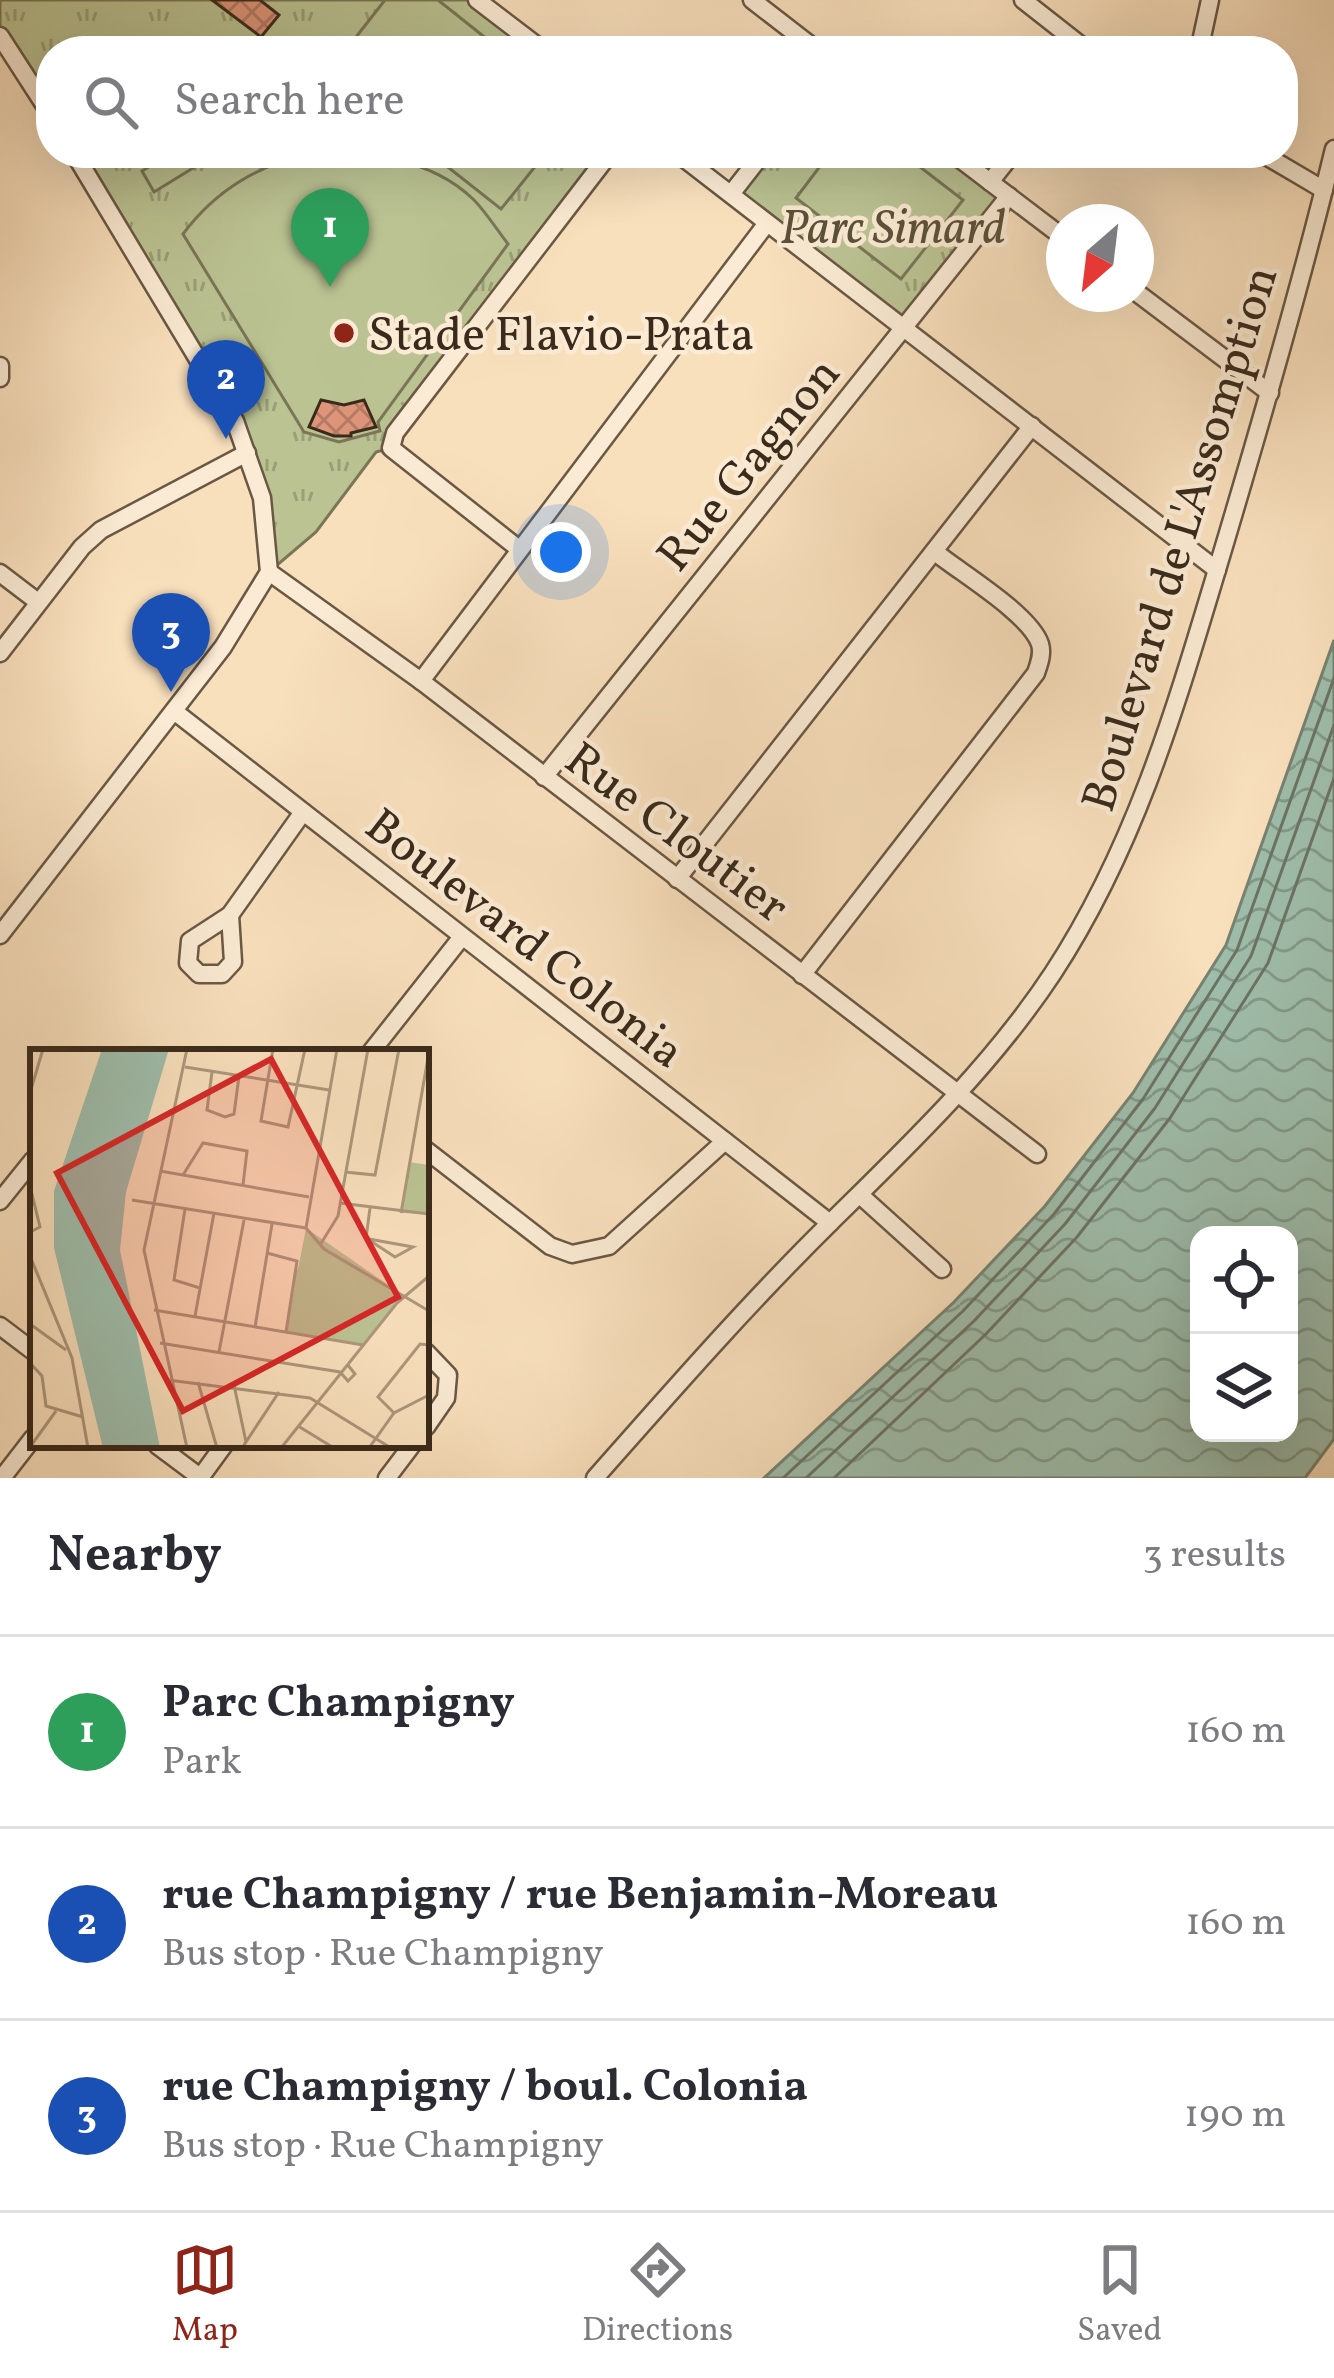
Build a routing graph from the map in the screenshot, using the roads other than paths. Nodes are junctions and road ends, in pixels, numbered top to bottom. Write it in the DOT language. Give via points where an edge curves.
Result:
graph roads {
  1 [pos="477,0"];
  2 [pos="752,0"];
  3 [pos="1023,0"];
  4 [pos="1210,0"];
  5 [pos="0,36"];
  6 [pos="524,36"];
  7 [pos="799,36"];
  8 [pos="1069,36"];
  9 [pos="1202,36"];
  10 [pos="36,92"];
  11 [pos="1334,149"];
  12 [pos="83,168"];
  13 [pos="598,168"];
  14 [pos="697,168"];
  15 [pos="751,168"];
  16 [pos="972,168"];
  17 [pos="1001,168"];
  18 [pos="1287,168"];
  19 [pos="990,182"];
  20 [pos="1324,190"];
  21 [pos="731,194"];
  22 [pos="1009,196"];
  23 [pos="767,223"];
  24 [pos="1046,224"];
  25 [pos="1154,306"];
  26 [pos="907,328"];
  27 [pos="0,366"];
  28 [pos="0,378"];
  29 [pos="1270,393"];
  30 [pos="1032,426"];
  31 [pos="247,453"];
  32 [pos="519,549"];
  33 [pos="935,552"];
  34 [pos="1217,569"];
  35 [pos="269,572"];
  36 [pos="0,573"];
  37 [pos="38,602"];
  38 [pos="0,653"];
  39 [pos="421,681"];
  40 [pos="174,711"];
  41 [pos="544,777"];
  42 [pos="303,812"];
  43 [pos="676,879"];
  44 [pos="230,914"];
  45 [pos="0,934"];
  46 [pos="460,938"];
  47 [pos="802,975"];
  48 [pos="372,1049"];
  49 [pos="958,1095"];
  50 [pos="725,1141"];
  51 [pos="429,1152"];
  52 [pos="1036,1154"];
  53 [pos="30,1164"];
  54 [pos="860,1196"];
  55 [pos="0,1201"];
  56 [pos="830,1223"];
  57 [pos="941,1269"];
  58 [pos="0,1326"];
  59 [pos="30,1350"];
  60 [pos="429,1355"];
  61 [pos="429,1423"];
  62 [pos="30,1442"];
  63 [pos="161,1448"];
  64 [pos="222,1448"];
  65 [pos="410,1448"];
  66 [pos="2,1478"];
  67 [pos="200,1478"];
  68 [pos="387,1478"];
  69 [pos="595,1478"];
  1 -- 6 [label="street"];
  2 -- 7 [label="street"];
  3 -- 8 [label="street"];
  4 -- 9 [label="street"];
  5 -- 10 [label="street"];
  11 -- 20 [label="street, Boulevard de L'Assomption"];
  12 -- 31 [label="street" via="236,421"];
  13 -- 32 [label="street" via="391,448"];
  14 -- 21 [label="street"];
  15 -- 21 [label="street"];
  16 -- 19 [label="street"];
  17 -- 19 [label="street"];
  18 -- 20 [label="street"];
  19 -- 22 [label="street"];
  20 -- 29 [label="street, Boulevard de L'Assomption"];
  21 -- 23 [label="street"];
  22 -- 24 [label="street"];
  22 -- 26 [label="street, Rue Gagnon"];
  23 -- 26 [label="street"];
  23 -- 32 [label="street"];
  25 -- 29 [label="street"];
  26 -- 30 [label="street"];
  26 -- 41 [label="street, Rue Gagnon"];
  27 -- 28 [label="street"];
  29 -- 34 [label="street, Boulevard de L'Assomption"];
  30 -- 33 [label="street"];
  30 -- 34 [label="street"];
  31 -- 35 [label="street" via="262,498"];
  31 -- 37 [label="street" via="101,530"];
  32 -- 39 [label="street"];
  33 -- 43 [label="street"];
  33 -- 47 [label="street" via="1028,625 1040,644 1036,674"];
  34 -- 49 [label="street, Boulevard de L'Assomption" via="1155,773 1108,880 1052,975"];
  35 -- 39 [label="street, Rue Cloutier"];
  35 -- 40 [label="street"];
  36 -- 37 [label="street"];
  37 -- 38 [label="street"];
  39 -- 41 [label="street, Rue Cloutier"];
  40 -- 42 [label="street, Boulevard Colonia"];
  40 -- 45 [label="street"];
  41 -- 43 [label="street, Rue Cloutier"];
  42 -- 44 [label="street"];
  42 -- 46 [label="street, Boulevard Colonia"];
  43 -- 47 [label="street, Rue Cloutier"];
  46 -- 48 [label="street"];
  46 -- 50 [label="street, Boulevard Colonia"];
  47 -- 49 [label="street, Rue Cloutier"];
  49 -- 52 [label="street, Rue Cloutier"];
  49 -- 54 [label="street, Boulevard de L'Assomption"];
  50 -- 51 [label="street" via="609,1246 572,1254 550,1246"];
  50 -- 56 [label="street, Boulevard Colonia"];
  53 -- 55 [label="street"];
  54 -- 56 [label="street, Boulevard de L'Assomption"];
  54 -- 57 [label="street"];
  56 -- 69 [label="street, Boulevard de L'Assomption"];
  58 -- 59 [label="street"];
  60 -- 61 [label="street" via="448,1375 446,1398"];
  62 -- 66 [label="street"];
  63 -- 67 [label="street"];
  64 -- 67 [label="street"];
  65 -- 68 [label="street"];
}
